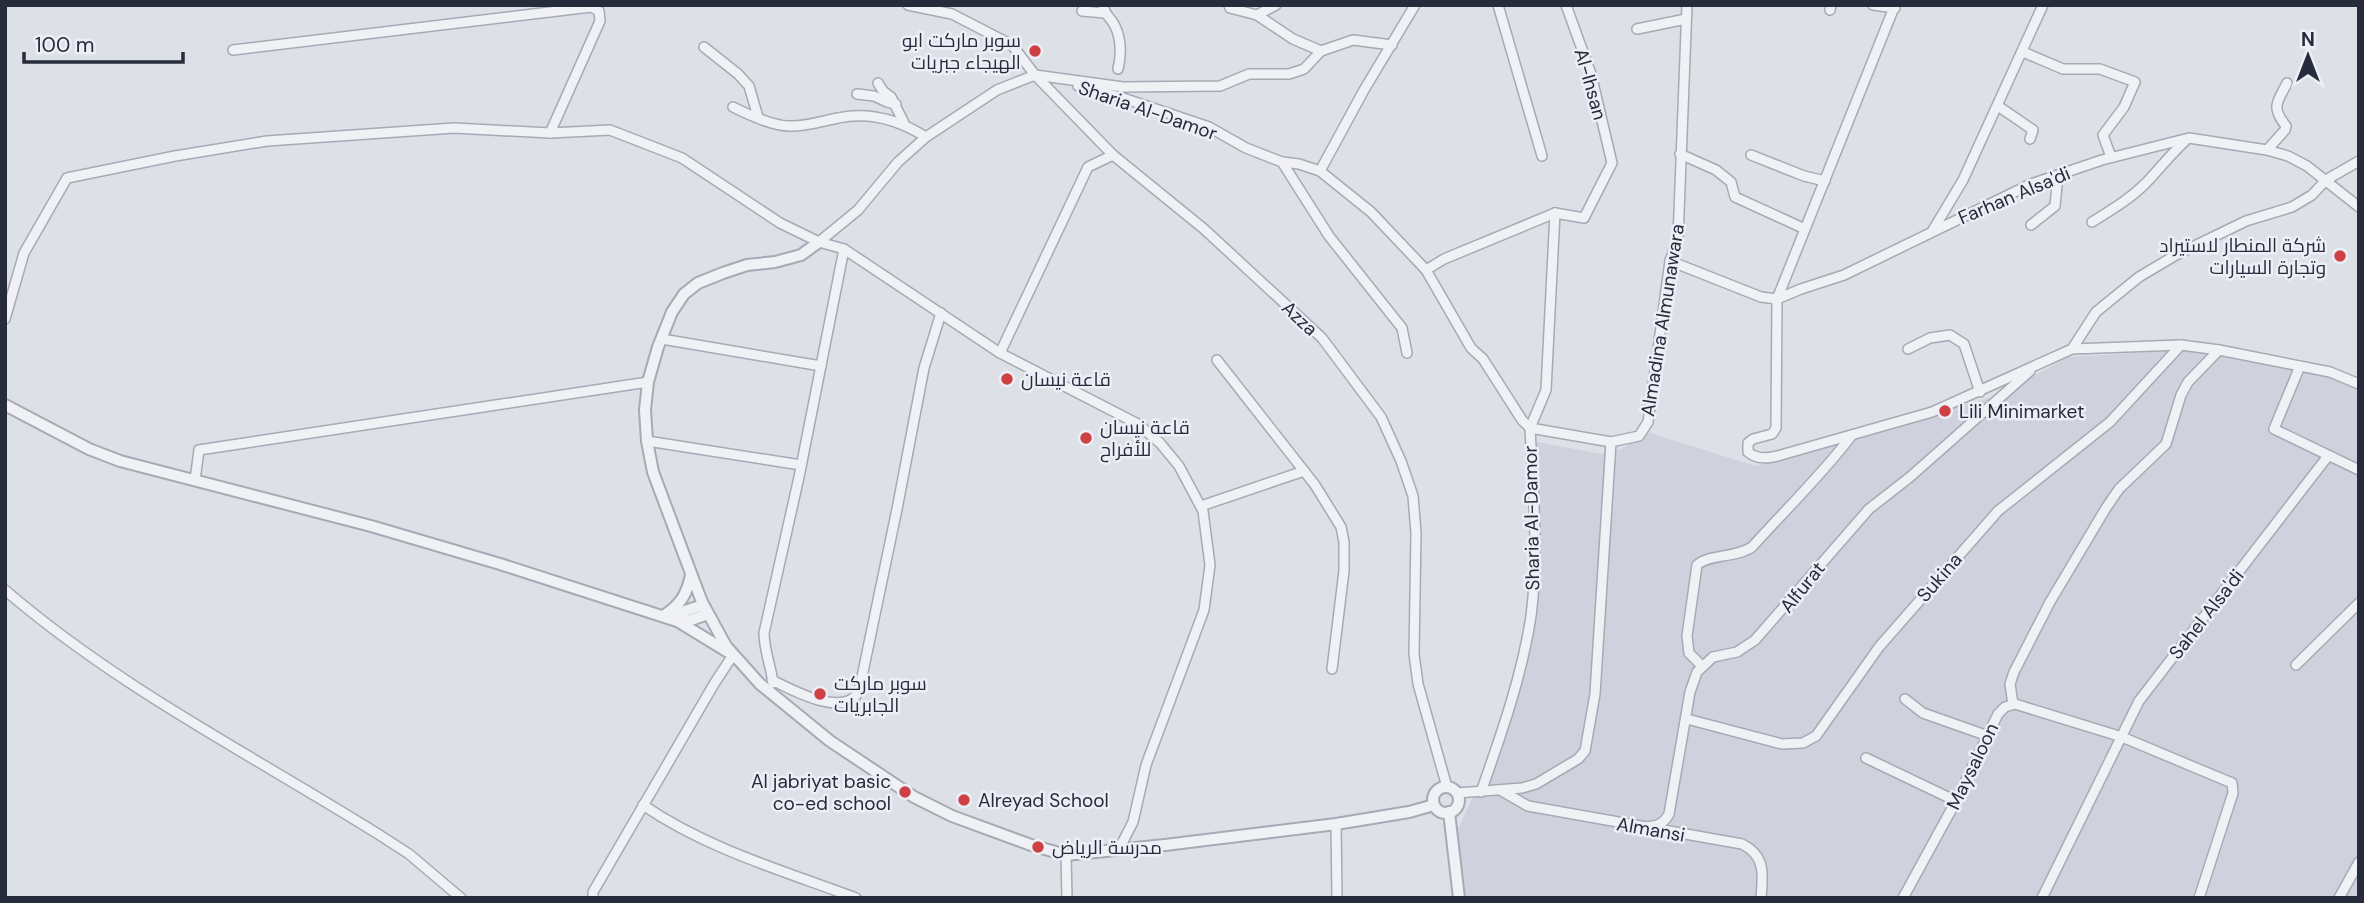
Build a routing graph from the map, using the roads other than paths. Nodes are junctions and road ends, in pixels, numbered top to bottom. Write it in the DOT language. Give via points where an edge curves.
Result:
graph roads {
  1 [pos="908,5"];
  2 [pos="1229,5"];
  3 [pos="1276,5"];
  4 [pos="1415,5"];
  5 [pos="1498,5"];
  6 [pos="1566,5"];
  7 [pos="1687,5"];
  8 [pos="1873,5"];
  9 [pos="2043,5"];
  10 [pos="1895,6"];
  11 [pos="1104,9"];
  12 [pos="1082,11"];
  13 [pos="1256,15"];
  14 [pos="1686,19"];
  15 [pos="1637,30"];
  16 [pos="1392,45"];
  17 [pos="704,47"];
  18 [pos="233,50"];
  19 [pos="1321,51"];
  20 [pos="2023,52"];
  21 [pos="1118,69"];
  22 [pos="1035,75"];
  23 [pos="878,83"];
  24 [pos="2287,83"];
  25 [pos="857,94"];
  26 [pos="896,104"];
  27 [pos="1998,106"];
  28 [pos="733,107"];
  29 [pos="758,117"];
  30 [pos="904,123"];
  31 [pos="551,133"];
  32 [pos="926,137"];
  33 [pos="2189,138"];
  34 [pos="2030,139"];
  35 [pos="2267,150"];
  36 [pos="1680,154"];
  37 [pos="1113,155"];
  38 [pos="1751,155"];
  39 [pos="1542,156"];
  40 [pos="2111,158"];
  41 [pos="2359,161"];
  42 [pos="1282,162"];
  43 [pos="1320,171"];
  44 [pos="2058,175"];
  45 [pos="2326,180"];
  46 [pos="1825,181"];
  47 [pos="2359,207"];
  48 [pos="1555,213"];
  49 [pos="2092,222"];
  50 [pos="2031,225"];
  51 [pos="1805,229"];
  52 [pos="1933,230"];
  53 [pos="819,242"];
  54 [pos="844,249"];
  55 [pos="1671,261"];
  56 [pos="1426,270"];
  57 [pos="1777,299"];
  58 [pos="941,313"];
  59 [pos="5,319"];
  60 [pos="662,339"];
  61 [pos="2181,345"];
  62 [pos="1908,349"];
  63 [pos="2072,349"];
  64 [pos="2219,350"];
  65 [pos="1000,353"];
  66 [pos="1407,353"];
  67 [pos="1217,360"];
  68 [pos="821,366"];
  69 [pos="2300,366"];
  70 [pos="2034,367"];
  71 [pos="649,382"];
  72 [pos="2359,384"];
  73 [pos="1980,392"];
  74 [pos="5,405"];
  75 [pos="1530,428"];
  76 [pos="1852,435"];
  77 [pos="647,441"];
  78 [pos="1611,442"];
  79 [pos="2328,456"];
  80 [pos="801,465"];
  81 [pos="2359,470"];
  82 [pos="1304,471"];
  83 [pos="195,480"];
  84 [pos="1201,506"];
  85 [pos="691,575"];
  86 [pos="5,590"];
  87 [pos="2359,604"];
  88 [pos="705,609"];
  89 [pos="669,618"];
  90 [pos="733,655"];
  91 [pos="2296,665"];
  92 [pos="1702,666"];
  93 [pos="1332,668"];
  94 [pos="772,680"];
  95 [pos="774,695"];
  96 [pos="1905,699"];
  97 [pos="2013,704"];
  98 [pos="1687,719"];
  99 [pos="1988,736"];
  100 [pos="2122,737"];
  101 [pos="1866,758"];
  102 [pos="1447,787"];
  103 [pos="1502,791"];
  104 [pos="1481,792"];
  105 [pos="1457,793"];
  106 [pos="1956,801"];
  107 [pos="1434,805"];
  108 [pos="643,806"];
  109 [pos="1449,812"];
  110 [pos="1336,824"];
  111 [pos="1638,827"];
  112 [pos="1118,851"];
  113 [pos="1066,855"];
  114 [pos="2359,862"];
  115 [pos="461,898"];
  116 [pos="593,898"];
  117 [pos="856,898"];
  118 [pos="1067,898"];
  119 [pos="1337,898"];
  120 [pos="1459,898"];
  121 [pos="1761,898"];
  122 [pos="1903,898"];
  123 [pos="2042,898"];
  124 [pos="2199,898"];
  125 [pos="2339,898"];
  1 -- 22 [label="street, Azza" via="952,14 1012,44"];
  2 -- 13 [label="street"];
  3 -- 13 [label="street"];
  4 -- 16 [label="street"];
  5 -- 39 [label="street"];
  6 -- 48 [label="street, Al-Ihsan" via="1591,74 1612,163 1584,218"];
  7 -- 14 [label="street, Almadina Almunawara"];
  8 -- 10 [label="street"];
  9 -- 20 [label="street"];
  10 -- 46 [label="street"];
  11 -- 12 [label="street"];
  11 -- 21 [label="street" via="1119,36"];
  13 -- 19 [label="street"];
  14 -- 15 [label="street"];
  14 -- 36 [label="street, Almadina Almunawara"];
  16 -- 19 [label="street" via="1353,40"];
  16 -- 43 [label="street"];
  17 -- 29 [label="street" via="749,86"];
  18 -- 31 [label="street" via="591,7 600,11 600,21"];
  19 -- 22 [label="street" via="1304,69 1289,74 1249,74 1220,86 1123,87"];
  20 -- 27 [label="street"];
  20 -- 40 [label="street" via="2063,69 2101,69 2135,82 2124,107 2103,135"];
  22 -- 32 [label="street" via="997,90"];
  22 -- 37 [label="street, Azza"];
  22 -- 42 [label="street, Sharia Al-Damor" via="1209,127"];
  23 -- 26 [label="street"];
  24 -- 35 [label="street" via="2277,102 2277,115 2285,130"];
  25 -- 26 [label="street"];
  26 -- 30 [label="street"];
  27 -- 34 [label="street" via="2034,130"];
  27 -- 52 [label="street"];
  28 -- 29 [label="street"];
  29 -- 30 [label="street" via="788,127 857,115"];
  30 -- 32 [label="street"];
  31 -- 53 [label="street" via="610,130 682,158 780,223"];
  31 -- 59 [label="street" via="453,128 267,141 67,178 24,253"];
  32 -- 53 [label="street" via="898,162 858,211"];
  33 -- 35 [label="street, Farhan Alsa'di"];
  33 -- 40 [label="street, Farhan Alsa'di"];
  33 -- 49 [label="street" via="2146,183"];
  35 -- 45 [label="street, Farhan Alsa'di" via="2298,160"];
  36 -- 51 [label="street" via="1731,181 1735,197"];
  36 -- 55 [label="street, Almadina Almunawara" via="1678,239"];
  37 -- 65 [label="street" via="1088,167"];
  37 -- 102 [label="street, Azza" via="1204,229 1322,338 1381,417 1413,496 1414,654"];
  38 -- 46 [label="street"];
  40 -- 44 [label="street, Farhan Alsa'di"];
  41 -- 45 [label="street"];
  42 -- 43 [label="street, Sharia Al-Damor"];
  42 -- 66 [label="street" via="1329,236 1402,328"];
  43 -- 56 [label="street, Sharia Al-Damor" via="1371,212"];
  44 -- 50 [label="street" via="2055,206"];
  44 -- 52 [label="street, Farhan Alsa'di"];
  45 -- 47 [label="street, Farhan Alsa'di"];
  45 -- 63 [label="street" via="2292,207 2246,221 2139,277 2096,312"];
  46 -- 51 [label="street"];
  48 -- 56 [label="street"];
  48 -- 75 [label="street" via="1546,390"];
  51 -- 57 [label="street"];
  52 -- 57 [label="street, Farhan Alsa'di" via="1844,275"];
  53 -- 54 [label="street"];
  53 -- 60 [label="street" via="801,255 747,265 698,283 684,294"];
  54 -- 58 [label="street"];
  54 -- 68 [label="street"];
  55 -- 57 [label="street" via="1761,298"];
  55 -- 78 [label="street, Almadina Almunawara" via="1648,422 1639,436"];
  56 -- 75 [label="street, Sharia Al-Damor" via="1471,348"];
  57 -- 76 [label="street" via="1776,428 1772,434 1750,440 1748,452 1769,458"];
  58 -- 65 [label="street"];
  58 -- 94 [label="street" via="924,368 856,698 832,702 802,695"];
  60 -- 68 [label="street"];
  60 -- 71 [label="street"];
  61 -- 63 [label="street"];
  61 -- 64 [label="street"];
  61 -- 98 [label="street, Sukina" via="2110,422 1998,511 1878,647 1816,736 1803,743 1782,744"];
  62 -- 73 [label="street" via="1950,335 1964,344"];
  63 -- 70 [label="street"];
  64 -- 69 [label="street"];
  64 -- 97 [label="street" via="2184,388 2166,444 2119,489 2050,602 2014,672 2010,684"];
  65 -- 84 [label="street" via="1138,424 1171,455"];
  67 -- 82 [label="street"];
  68 -- 80 [label="street"];
  69 -- 72 [label="street"];
  69 -- 79 [label="street" via="2274,429"];
  70 -- 73 [label="street"];
  70 -- 92 [label="street, Alfurat" via="1869,509 1755,640"];
  71 -- 77 [label="street"];
  71 -- 83 [label="street" via="199,450"];
  73 -- 76 [label="street" via="1933,412"];
  74 -- 83 [label="street" via="89,449"];
  75 -- 78 [label="street"];
  75 -- 104 [label="street, Sharia Al-Damor" via="1531,616"];
  76 -- 92 [label="street" via="1752,547 1697,565 1687,636 1689,653"];
  77 -- 80 [label="street"];
  77 -- 85 [label="street" via="653,472"];
  78 -- 103 [label="street" via="1595,694 1587,745 1578,759 1557,774"];
  79 -- 81 [label="street"];
  79 -- 100 [label="street, Sahel Alsa'di" via="2139,701"];
  80 -- 94 [label="street" via="765,633"];
  82 -- 84 [label="street"];
  82 -- 93 [label="street" via="1334,513 1344,542"];
  83 -- 89 [label="street" via="410,537"];
  84 -- 112 [label="street" via="1210,565 1204,610 1146,765 1133,822"];
  85 -- 88 [label="street"];
  85 -- 89 [label="street"];
  86 -- 115 [label="street" via="98,663 409,854"];
  87 -- 91 [label="street"];
  88 -- 89 [label="street" via="691,620"];
  88 -- 90 [label="street"];
  89 -- 90 [label="street"];
  90 -- 95 [label="street"];
  90 -- 108 [label="street"];
  92 -- 98 [label="street" via="1690,692"];
  94 -- 95 [label="street"];
  95 -- 113 [label="street" via="830,741 914,797 952,816"];
  96 -- 99 [label="street" via="1923,713"];
  97 -- 99 [label="street, Maysaloon" via="2000,711"];
  97 -- 100 [label="street, Maysaloon"];
  98 -- 111 [label="street" via="1669,814 1657,826"];
  99 -- 106 [label="street, Maysaloon"];
  100 -- 123 [label="street, Sahel Alsa'di"];
  100 -- 124 [label="street, Maysaloon" via="2233,786"];
  101 -- 106 [label="street"];
  102 -- 105 [label="street"];
  102 -- 107 [label="street" via="1436,792"];
  103 -- 104 [label="street"];
  103 -- 111 [label="street, Almansi" via="1528,806"];
  104 -- 105 [label="street"];
  105 -- 109 [label="street" via="1458,806"];
  106 -- 122 [label="street, Maysaloon"];
  107 -- 109 [label="street"];
  107 -- 110 [label="street"];
  108 -- 116 [label="street"];
  108 -- 117 [label="street" via="702,840"];
  109 -- 120 [label="street"];
  110 -- 112 [label="street"];
  110 -- 119 [label="street"];
  111 -- 121 [label="street, Almansi" via="1750,848 1761,862"];
  112 -- 113 [label="street"];
  113 -- 118 [label="street"];
  114 -- 125 [label="street"];
}
